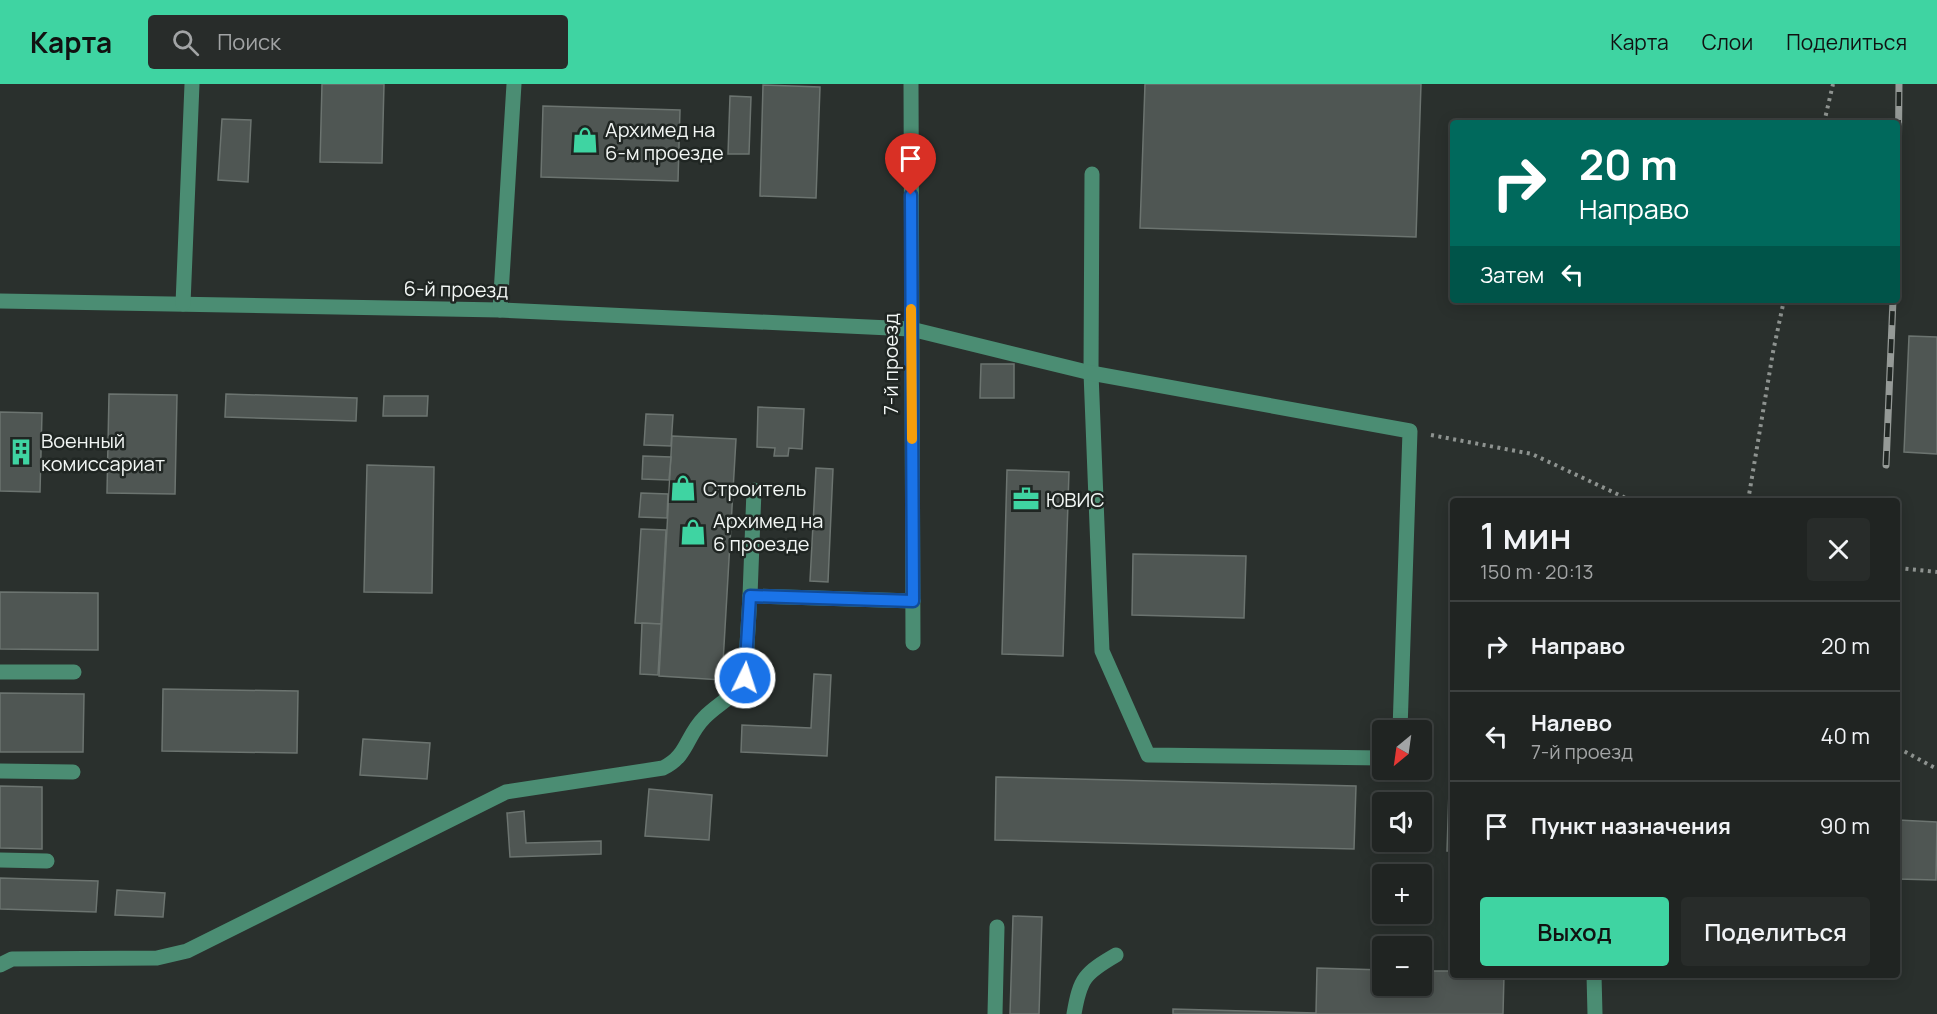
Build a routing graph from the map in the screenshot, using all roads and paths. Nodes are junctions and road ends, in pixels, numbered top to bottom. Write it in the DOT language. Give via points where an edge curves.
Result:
graph roads {
  1 [pos="192,84"];
  2 [pos="514,84"];
  3 [pos="911,84"];
  4 [pos="1833,84"];
  5 [pos="1825,120"];
  6 [pos="1092,174"];
  7 [pos="0,301"];
  8 [pos="1783,303"];
  9 [pos="183,304"];
  10 [pos="500,310"];
  11 [pos="911,329"];
  12 [pos="1091,373"];
  13 [pos="1410,431"];
  14 [pos="754,490"];
  15 [pos="1626,498"];
  16 [pos="1749,498"];
  17 [pos="1900,568"];
  18 [pos="1937,572"];
  19 [pos="750,596"];
  20 [pos="913,601"];
  21 [pos="913,643"];
  22 [pos="0,672"];
  23 [pos="74,672"];
  24 [pos="1400,720"];
  25 [pos="1900,749"];
  26 [pos="1372,758"];
  27 [pos="1937,769"];
  28 [pos="0,771"];
  29 [pos="72,772"];
  30 [pos="0,860"];
  31 [pos="47,861"];
  32 [pos="997,927"];
  33 [pos="1116,955"];
  34 [pos="0,965"];
  35 [pos="1594,978"];
  36 [pos="995,1014"];
  37 [pos="1074,1014"];
  38 [pos="1595,1014"];
  1 -- 9 [label="street"];
  2 -- 10 [label="street"];
  3 -- 11 [label="street, 7-й проезд"];
  4 -- 5 [label="path"];
  6 -- 12 [label="street"];
  7 -- 9 [label="street, 6-й проезд"];
  8 -- 16 [label="path"];
  9 -- 10 [label="street, 6-й проезд"];
  10 -- 11 [label="street, 6-й проезд"];
  11 -- 12 [label="street, 6-й проезд"];
  11 -- 20 [label="street, 7-й проезд"];
  12 -- 13 [label="street, 6-й проезд"];
  12 -- 26 [label="street" via="1102,651 1148,755"];
  13 -- 15 [label="path" via="1532,454"];
  13 -- 24 [label="street"];
  14 -- 19 [label="street"];
  17 -- 18 [label="path"];
  19 -- 20 [label="street"];
  19 -- 34 [label="street" via="745,678 740,688 703,719 675,762 663,768 506,792 187,951 157,958 12,958"];
  20 -- 21 [label="street, 7-й проезд"];
  22 -- 23 [label="street"];
  25 -- 27 [label="path"];
  28 -- 29 [label="street"];
  30 -- 31 [label="street"];
  32 -- 36 [label="street"];
  33 -- 37 [label="street" via="1094,968 1082,981"];
  35 -- 38 [label="street"];
}
